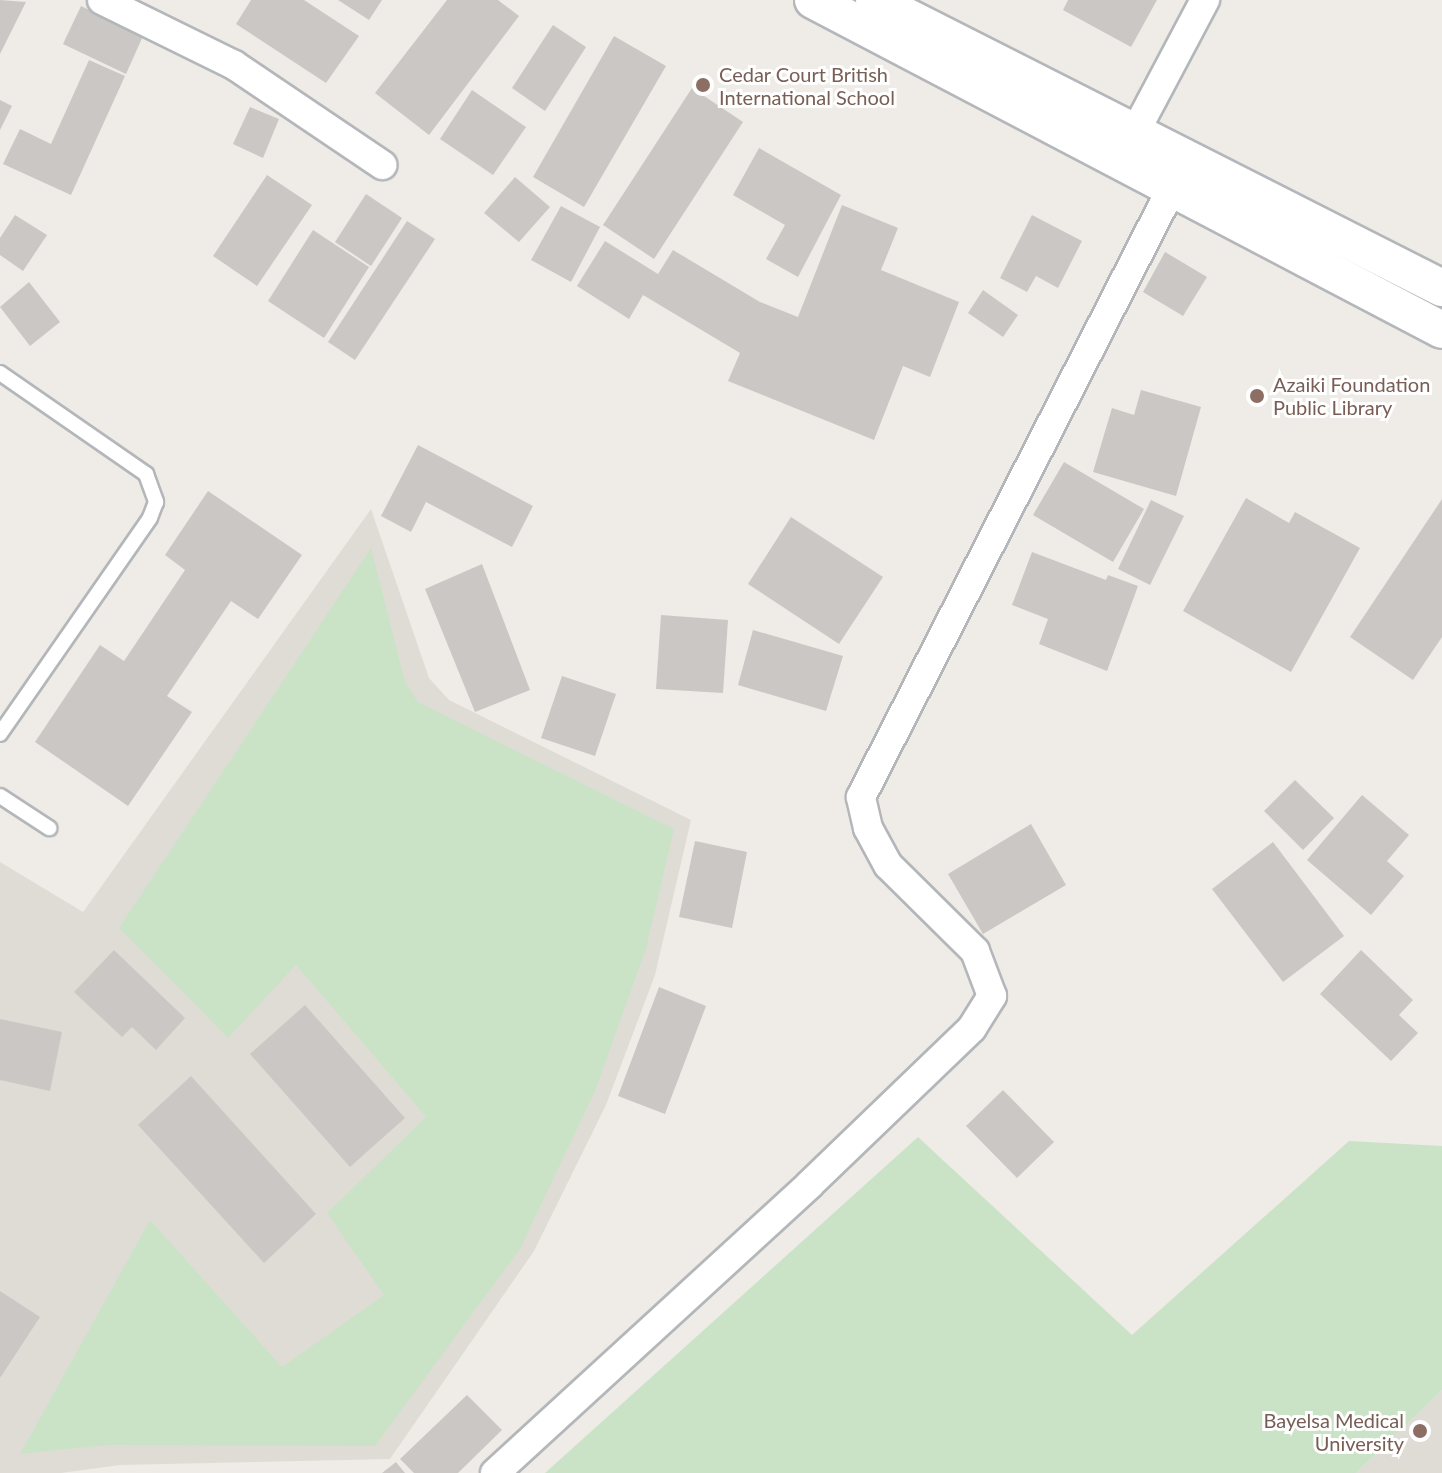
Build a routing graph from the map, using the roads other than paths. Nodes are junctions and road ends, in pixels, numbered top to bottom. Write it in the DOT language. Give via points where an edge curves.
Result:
graph roads {
  1 [pos="102,0"];
  2 [pos="813,0"];
  3 [pos="874,0"];
  4 [pos="1205,0"];
  5 [pos="1134,134"];
  6 [pos="382,165"];
  7 [pos="1178,174"];
  8 [pos="1442,288"];
  9 [pos="1442,330"];
  10 [pos="0,373"];
  11 [pos="0,734"];
  12 [pos="0,796"];
  13 [pos="49,828"];
  14 [pos="495,1473"];
  1 -- 6 [label="street" via="234,65"];
  2 -- 7 [label="street"];
  3 -- 5 [label="street"];
  4 -- 5 [label="street"];
  5 -- 7 [label="street"];
  7 -- 8 [label="street"];
  7 -- 9 [label="street"];
  7 -- 14 [label="street" via="861,797 868,828 888,865 975,951 992,996 972,1028 820,1175"];
  10 -- 11 [label="lane" via="146,474 156,502"];
  12 -- 13 [label="lane"];
}
